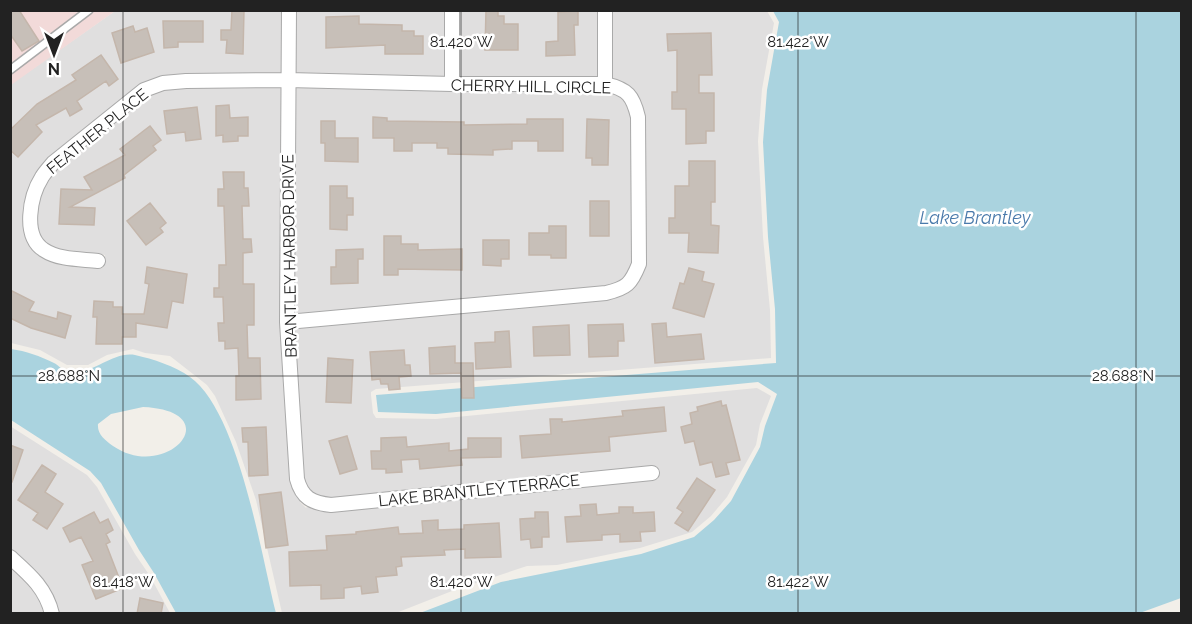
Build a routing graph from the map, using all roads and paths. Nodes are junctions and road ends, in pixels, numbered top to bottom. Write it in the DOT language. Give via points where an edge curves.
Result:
graph roads {
  1 [pos="89,10"];
  2 [pos="289,10"];
  3 [pos="452,10"];
  4 [pos="605,10"];
  5 [pos="10,70"];
  6 [pos="288,80"];
  7 [pos="452,84"];
  8 [pos="605,84"];
  9 [pos="98,261"];
  10 [pos="287,322"];
  11 [pos="652,473"];
  12 [pos="307,499"];
  13 [pos="10,557"];
  14 [pos="51,614"];
  1 -- 5 [label="lane"];
  2 -- 6 [label="street, BRANTLEY HARBOR DRIVE"];
  3 -- 7 [label="street"];
  4 -- 8 [label="street"];
  6 -- 7 [label="street, CHERRY HILL CIRCLE"];
  6 -- 9 [label="street, FEATHER PLACE" via="163,83 144,90 53,163 35,192 31,231 44,250 58,256"];
  6 -- 10 [label="street, BRANTLEY HARBOR DRIVE"];
  7 -- 8 [label="street, CHERRY HILL CIRCLE"];
  8 -- 10 [label="street, CHERRY HILL CIRCLE" via="620,87 633,100 638,117 639,264 633,279 623,289"];
  10 -- 12 [label="street, BRANTLEY HARBOR DRIVE" via="297,479"];
  11 -- 12 [label="street, LAKE BRANTLEY TERRACE" via="331,505"];
  13 -- 14 [label="street" via="46,594"];
}
